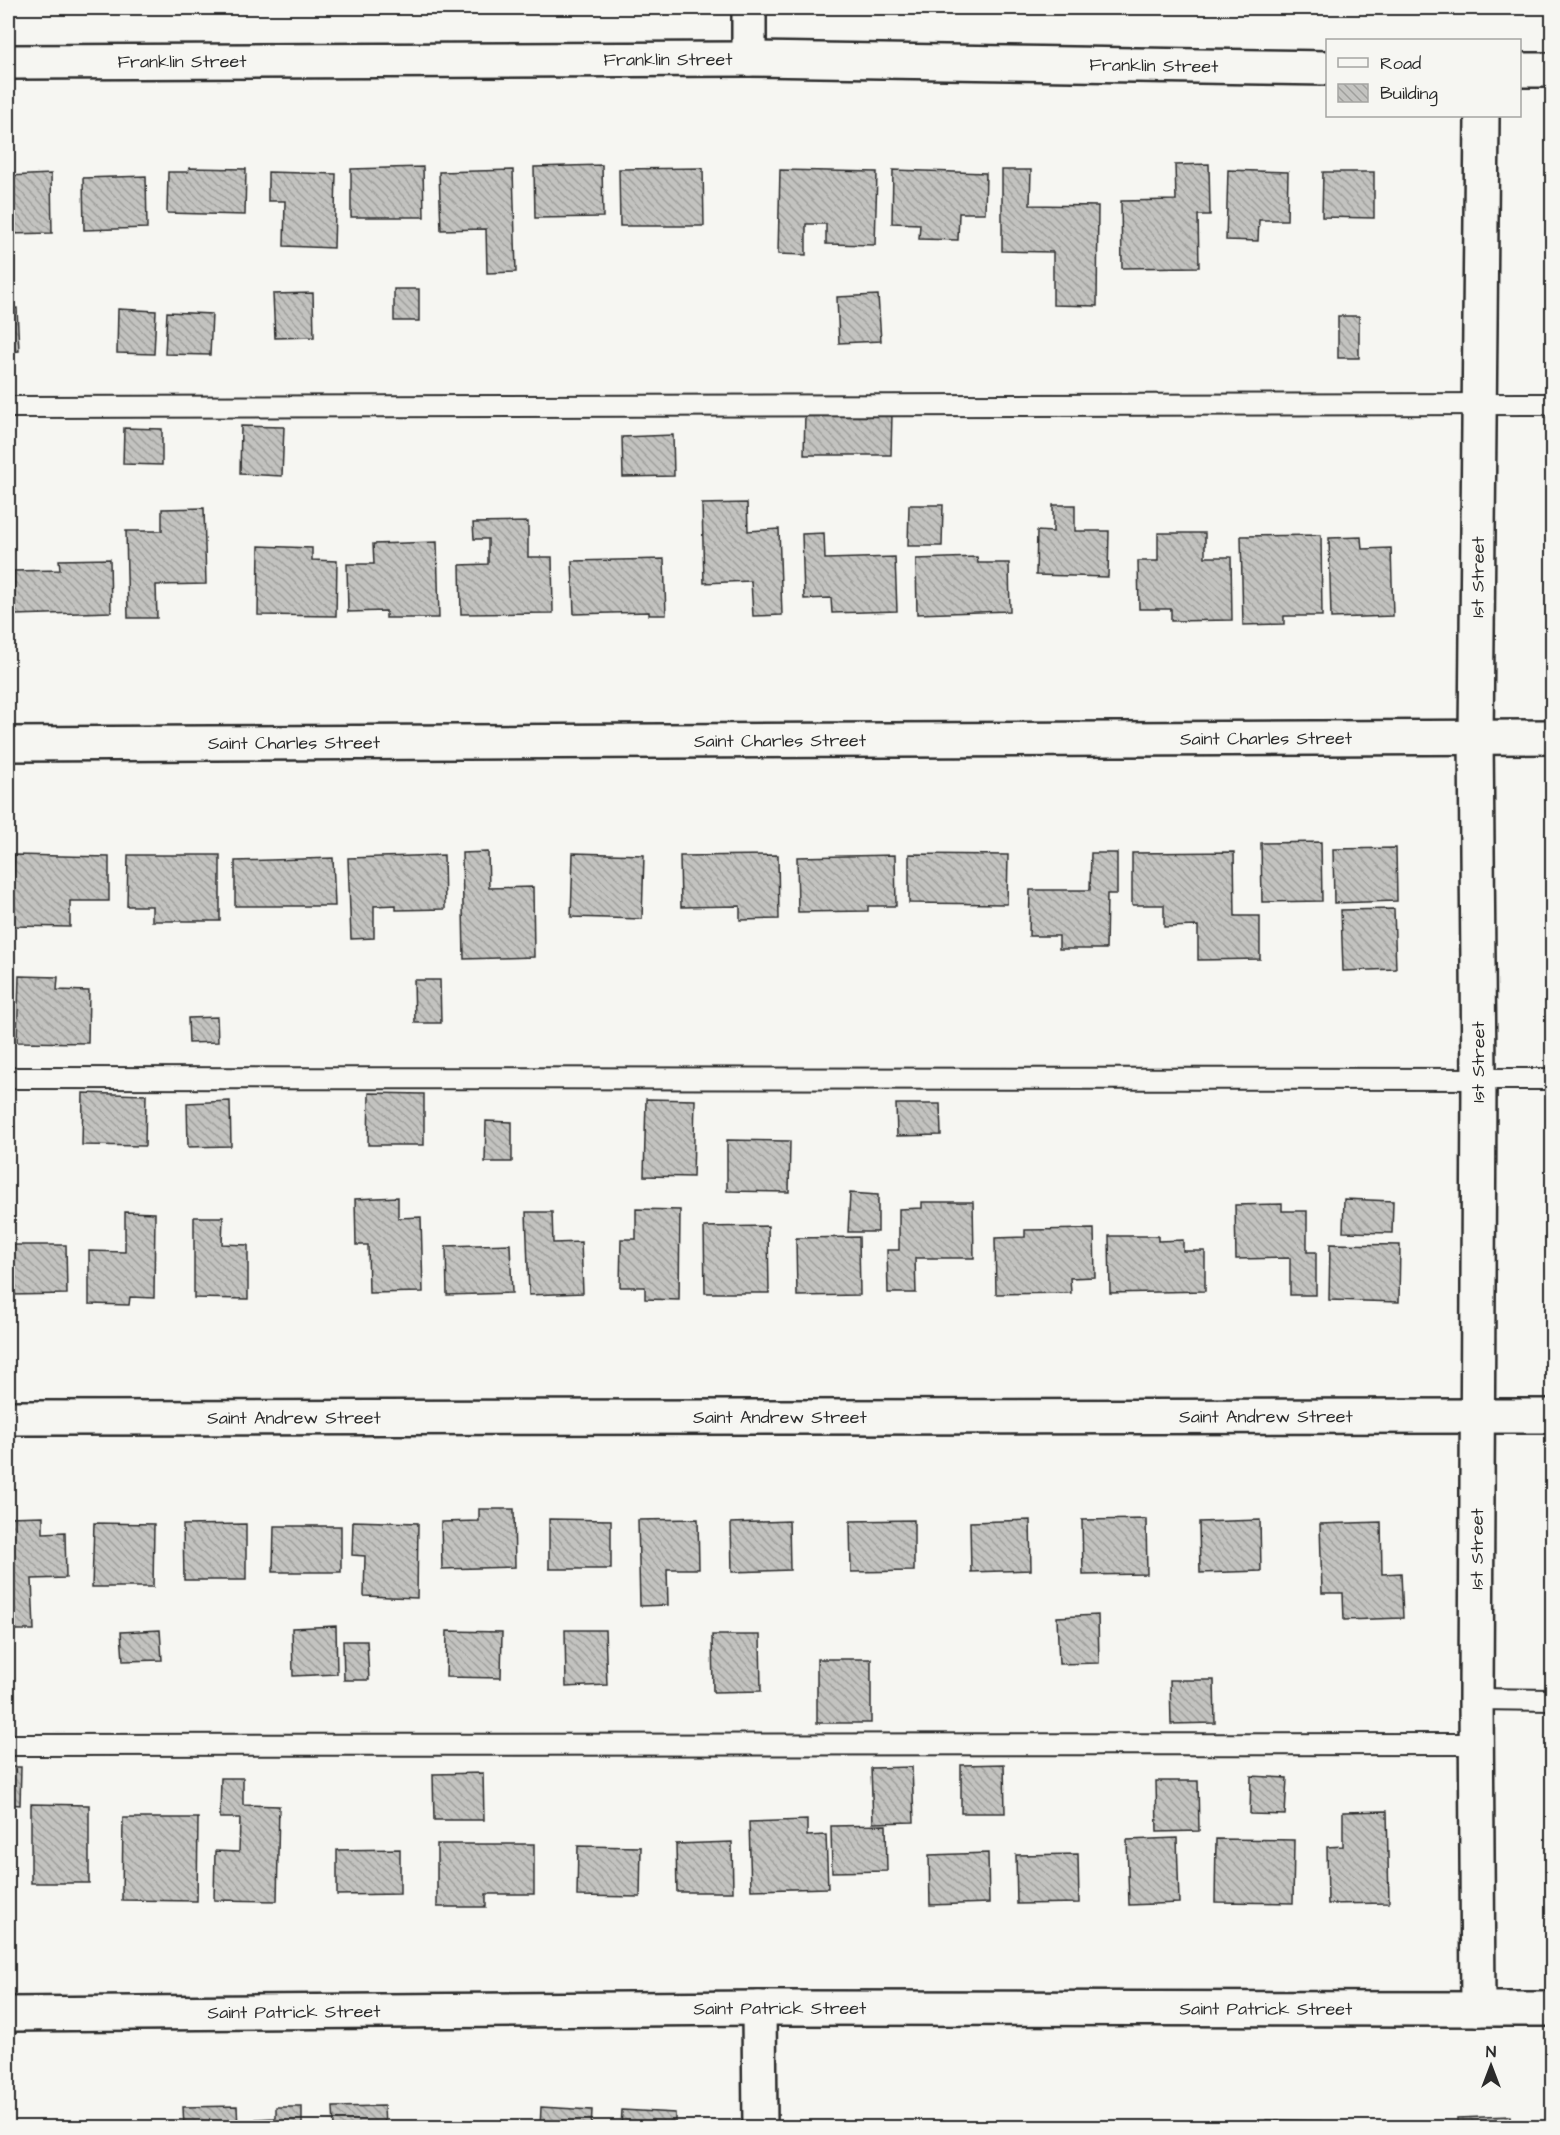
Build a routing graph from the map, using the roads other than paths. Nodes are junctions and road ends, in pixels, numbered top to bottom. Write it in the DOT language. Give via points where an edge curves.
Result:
graph roads {
  1 [pos="749,8"];
  2 [pos="749,60"];
  3 [pos="8,62"];
  4 [pos="1326,68"];
  5 [pos="1521,70"];
  6 [pos="1552,70"];
  7 [pos="1482,117"];
  8 [pos="1479,404"];
  9 [pos="1552,404"];
  10 [pos="8,407"];
  11 [pos="1476,737"];
  12 [pos="1552,737"];
  13 [pos="8,744"];
  14 [pos="8,1078"];
  15 [pos="1479,1078"];
  16 [pos="1552,1079"];
  17 [pos="1476,1416"];
  18 [pos="1552,1416"];
  19 [pos="8,1418"];
  20 [pos="1476,1699"];
  21 [pos="1552,1700"];
  22 [pos="1476,1744"];
  23 [pos="8,1745"];
  24 [pos="759,2008"];
  25 [pos="1478,2009"];
  26 [pos="1552,2009"];
  27 [pos="8,2014"];
  28 [pos="760,2127"];
  1 -- 2 [label="street"];
  2 -- 3 [label="street, Franklin Street"];
  2 -- 4 [label="street, Franklin Street"];
  5 -- 6 [label="street"];
  7 -- 8 [label="street, 1st Street"];
  8 -- 9 [label="lane"];
  8 -- 10 [label="lane"];
  8 -- 11 [label="street, 1st Street"];
  11 -- 12 [label="street, Saint Charles Street"];
  11 -- 13 [label="street, Saint Charles Street"];
  11 -- 15 [label="street, 1st Street"];
  14 -- 15 [label="lane"];
  15 -- 16 [label="lane"];
  15 -- 17 [label="street, 1st Street"];
  17 -- 18 [label="street, Saint Andrew Street"];
  17 -- 19 [label="street, Saint Andrew Street"];
  17 -- 20 [label="street, 1st Street"];
  20 -- 21 [label="lane"];
  20 -- 22 [label="street, 1st Street"];
  22 -- 23 [label="lane"];
  22 -- 25 [label="street, 1st Street"];
  24 -- 25 [label="street, Saint Patrick Street"];
  24 -- 27 [label="street, Saint Patrick Street"];
  24 -- 28 [label="street"];
  25 -- 26 [label="street, Saint Patrick Street"];
}
